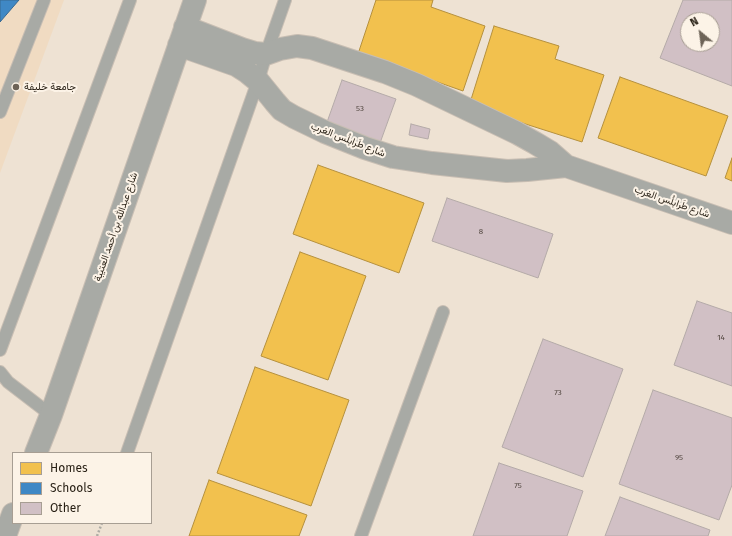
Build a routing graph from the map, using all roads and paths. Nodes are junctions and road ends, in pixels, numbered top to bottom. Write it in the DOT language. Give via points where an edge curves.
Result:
graph roads {
  1 [pos="44,0"];
  2 [pos="130,0"];
  3 [pos="195,0"];
  4 [pos="285,0"];
  5 [pos="182,36"];
  6 [pos="266,54"];
  7 [pos="258,81"];
  8 [pos="0,112"];
  9 [pos="566,166"];
  10 [pos="732,223"];
  11 [pos="443,312"];
  12 [pos="0,350"];
  13 [pos="0,372"];
  14 [pos="51,415"];
  15 [pos="36,452"];
  16 [pos="126,452"];
  17 [pos="12,517"];
  18 [pos="102,524"];
  19 [pos="5,536"];
  20 [pos="97,536"];
  21 [pos="361,536"];
  1 -- 8 [label="lane"];
  2 -- 12 [label="lane"];
  3 -- 5 [label="street, شارع عبدالله بن أحمد العتيبة"];
  4 -- 6 [label="lane"];
  5 -- 6 [label="street, شارع طَرابلُس الغرب"];
  5 -- 7 [label="street, شارع طَرابلُس الغرب" via="236,65"];
  5 -- 14 [label="street, شارع عبدالله بن أحمد العتيبة"];
  6 -- 7 [label="lane"];
  6 -- 9 [label="street, شارع طَرابلُس الغرب" via="297,46 312,48 392,75 523,137 550,152"];
  7 -- 9 [label="street, شارع طَرابلُس الغرب" via="282,110 294,118 393,157 506,171"];
  7 -- 16 [label="lane"];
  9 -- 10 [label="street, شارع طَرابلُس الغرب"];
  11 -- 21 [label="lane"];
  13 -- 14 [label="lane" via="8,382"];
  14 -- 15 [label="street, شارع عبدالله بن أحمد العتيبة"];
  17 -- 19 [label="street"];
  18 -- 20 [label="path"];
}
